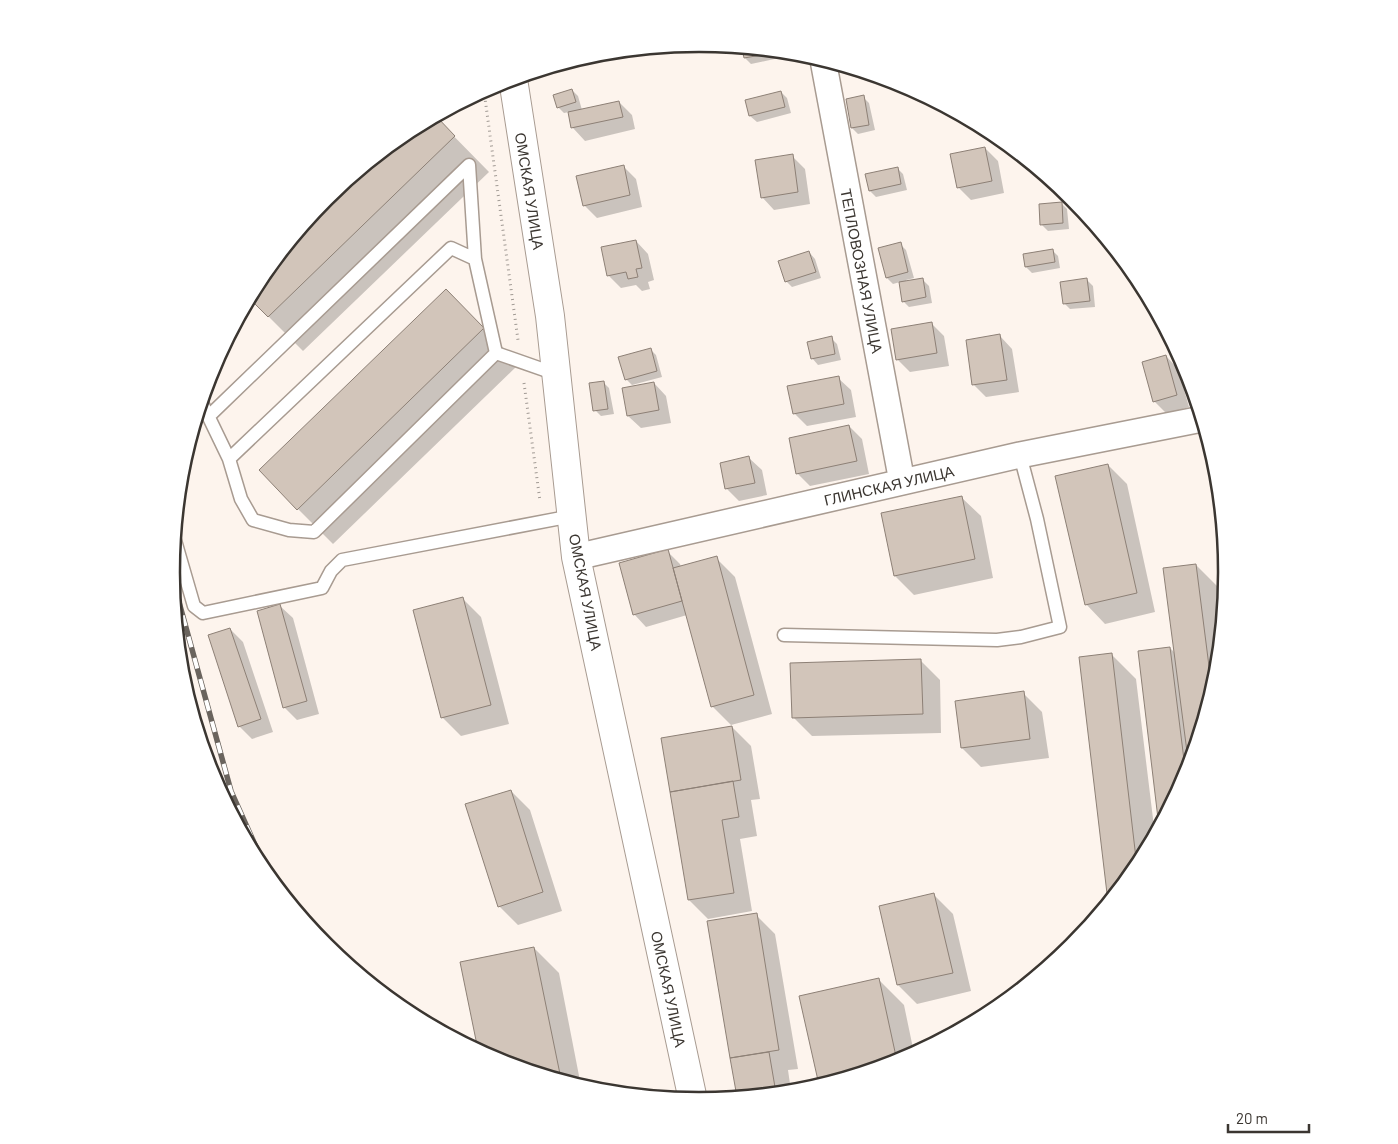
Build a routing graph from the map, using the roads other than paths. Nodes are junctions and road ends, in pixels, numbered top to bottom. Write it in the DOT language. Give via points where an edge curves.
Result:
graph roads {
  1 [pos="824,68"];
  2 [pos="514,87"];
  3 [pos="475,259"];
  4 [pos="496,353"];
  5 [pos="556,374"];
  6 [pos="206,410"];
  7 [pos="208,416"];
  8 [pos="1196,420"];
  9 [pos="1020,455"];
  10 [pos="229,459"];
  11 [pos="902,482"];
  12 [pos="572,516"];
  13 [pos="576,557"];
  14 [pos="180,559"];
  15 [pos="784,635"];
  16 [pos="691,1092"];
  1 -- 11 [label="street, ТЕПЛОВОЗНАЯ УЛИЦА"];
  2 -- 5 [label="main road, ОМСКАЯ УЛИЦА"];
  3 -- 4 [label="lane"];
  3 -- 7 [label="lane" via="469,165"];
  3 -- 10 [label="lane" via="451,248"];
  4 -- 5 [label="lane"];
  4 -- 10 [label="lane" via="314,532 289,530 253,520 241,499"];
  5 -- 12 [label="main road, ОМСКАЯ УЛИЦА"];
  6 -- 7 [label="lane"];
  7 -- 10 [label="lane"];
  8 -- 9 [label="street, ГЛИНСКАЯ УЛИЦА"];
  9 -- 11 [label="street, ГЛИНСКАЯ УЛИЦА"];
  9 -- 15 [label="lane" via="1060,627 997,640"];
  11 -- 13 [label="street, ГЛИНСКАЯ УЛИЦА"];
  12 -- 13 [label="main road, ОМСКАЯ УЛИЦА"];
  12 -- 14 [label="lane" via="342,560 331,571 322,588 203,613 194,606"];
  13 -- 16 [label="main road, ОМСКАЯ УЛИЦА"];
}
